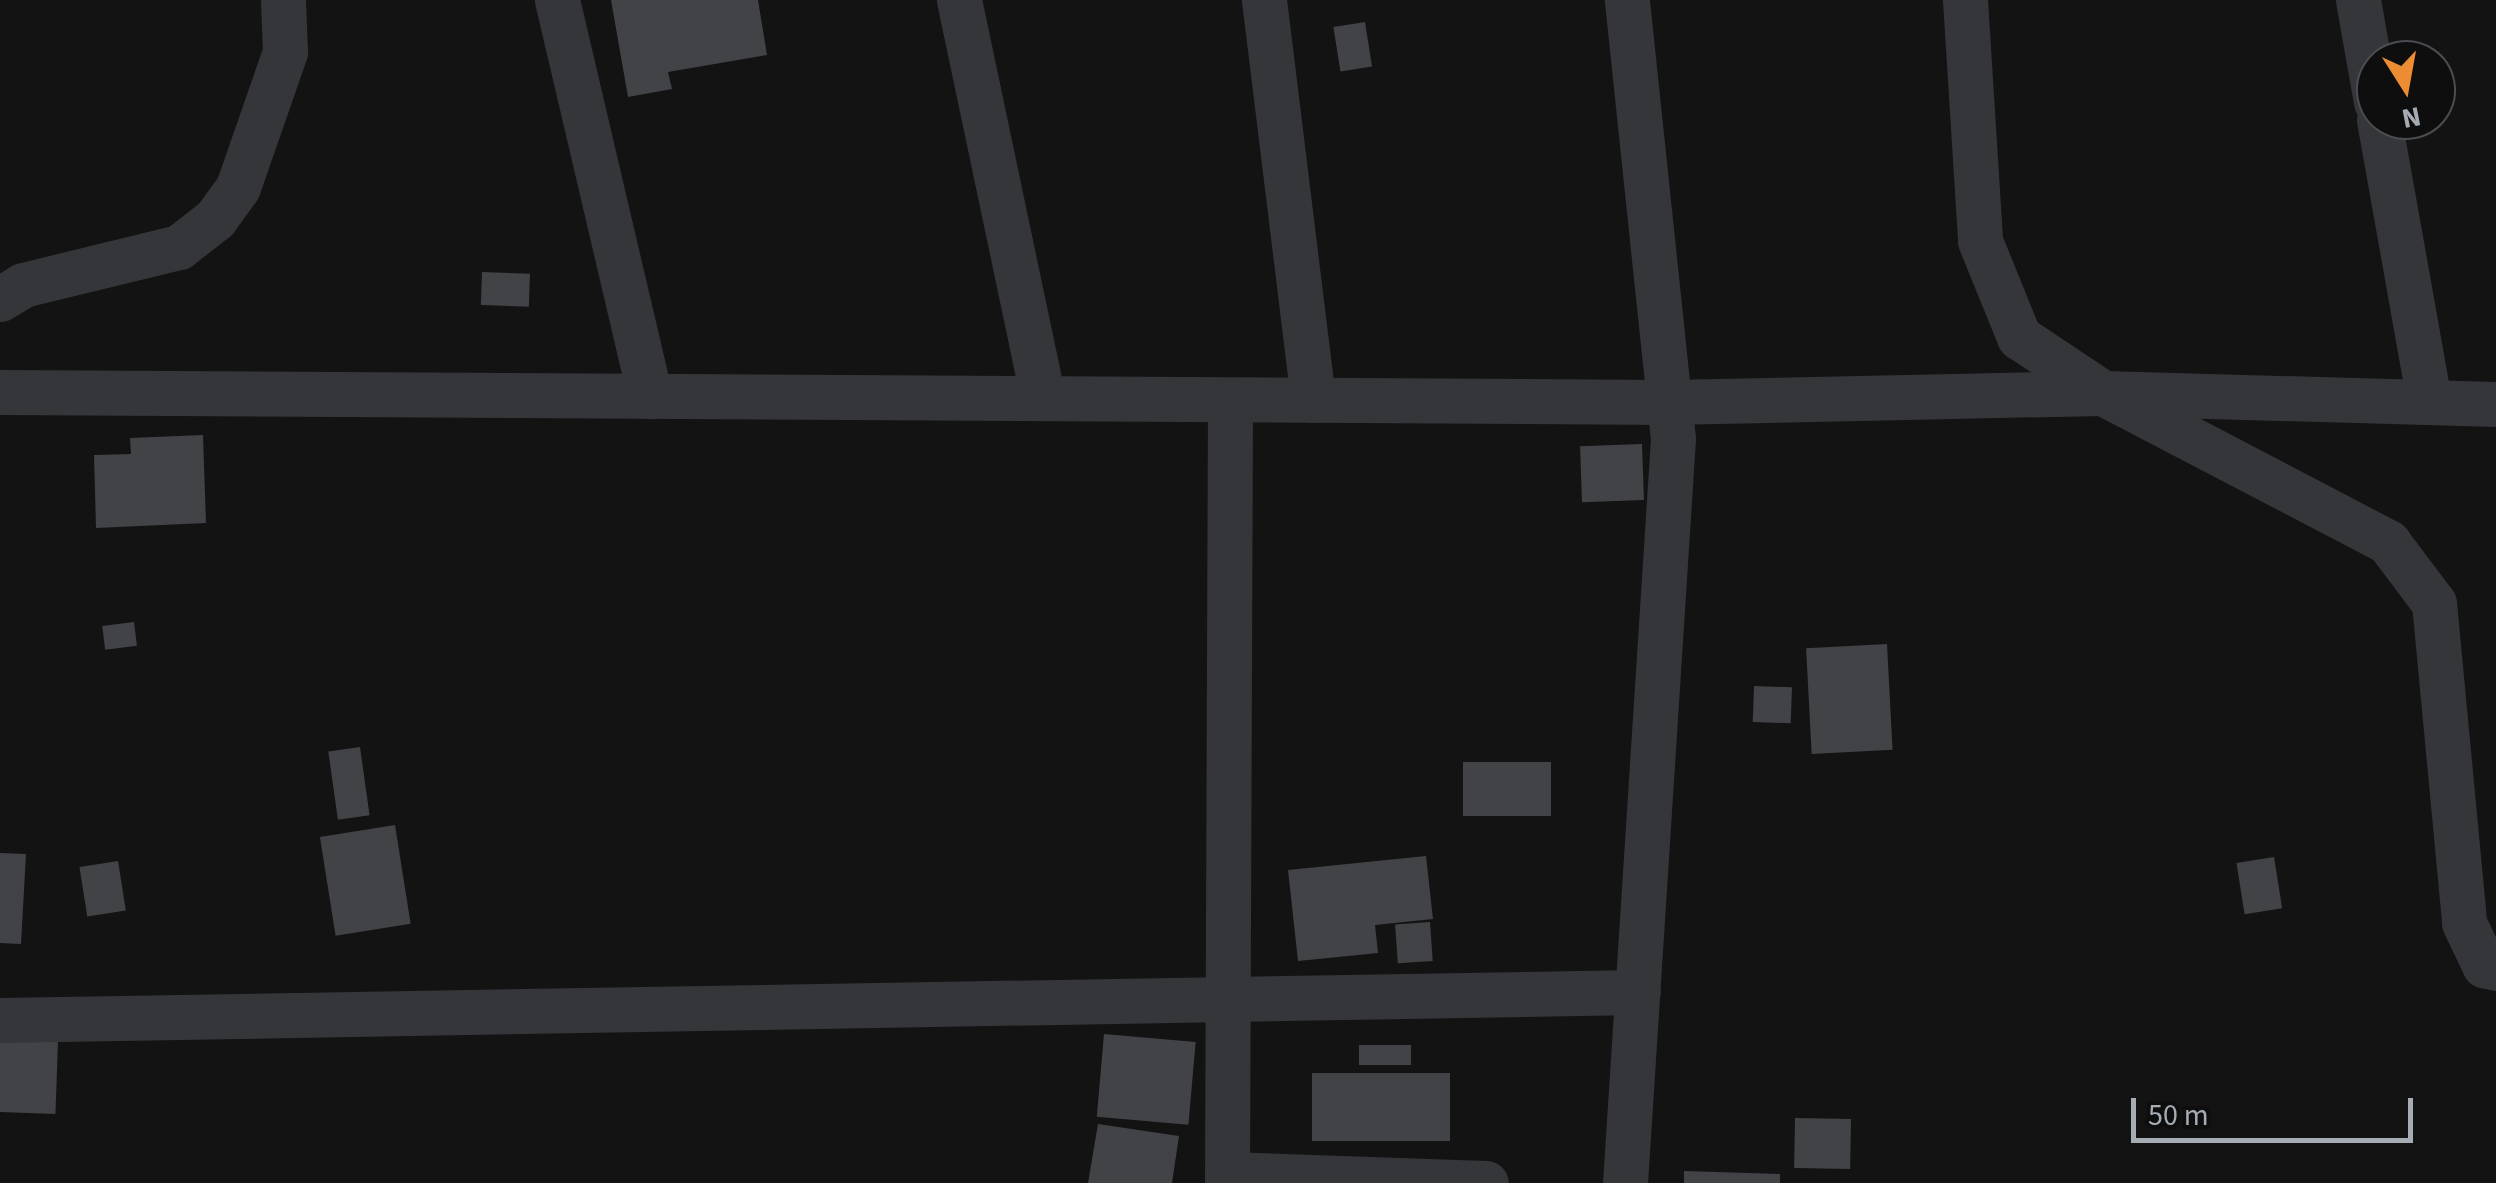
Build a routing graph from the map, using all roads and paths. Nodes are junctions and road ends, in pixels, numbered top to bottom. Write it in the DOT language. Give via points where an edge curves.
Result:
graph roads {
  1 [pos="283,0"];
  2 [pos="556,0"];
  3 [pos="960,0"];
  4 [pos="1264,0"];
  5 [pos="1627,0"];
  6 [pos="1965,0"];
  7 [pos="2358,0"];
  8 [pos="2365,40"];
  9 [pos="2383,140"];
  10 [pos="0,299"];
  11 [pos="0,392"];
  12 [pos="2103,393"];
  13 [pos="650,396"];
  14 [pos="1043,398"];
  15 [pos="1230,400"];
  16 [pos="1314,400"];
  17 [pos="2429,401"];
  18 [pos="1668,402"];
  19 [pos="2496,404"];
  20 [pos="2496,968"];
  21 [pos="1638,992"];
  22 [pos="1228,1003"];
  23 [pos="0,1020"];
  24 [pos="1228,1178"];
  25 [pos="1486,1183"];
  26 [pos="1625,1183"];
  1 -- 10 [label="street" via="285,52 238,187 215,219 179,247 23,285"];
  2 -- 13 [label="street"];
  3 -- 14 [label="street"];
  4 -- 16 [label="street"];
  5 -- 18 [label="street"];
  6 -- 12 [label="street" via="1980,241 2018,336"];
  7 -- 8 [label="street"];
  9 -- 17 [label="street"];
  11 -- 13 [label="street"];
  12 -- 17 [label="street"];
  12 -- 18 [label="street"];
  12 -- 20 [label="street" via="2388,542 2434,603 2464,923 2484,965"];
  13 -- 14 [label="street"];
  14 -- 15 [label="street"];
  15 -- 16 [label="street"];
  15 -- 22 [label="street"];
  16 -- 18 [label="street"];
  17 -- 19 [label="street"];
  18 -- 21 [label="street" via="1673,439"];
  21 -- 22 [label="street"];
  21 -- 26 [label="street"];
  22 -- 23 [label="street"];
  22 -- 24 [label="street"];
  24 -- 25 [label="street"];
}
